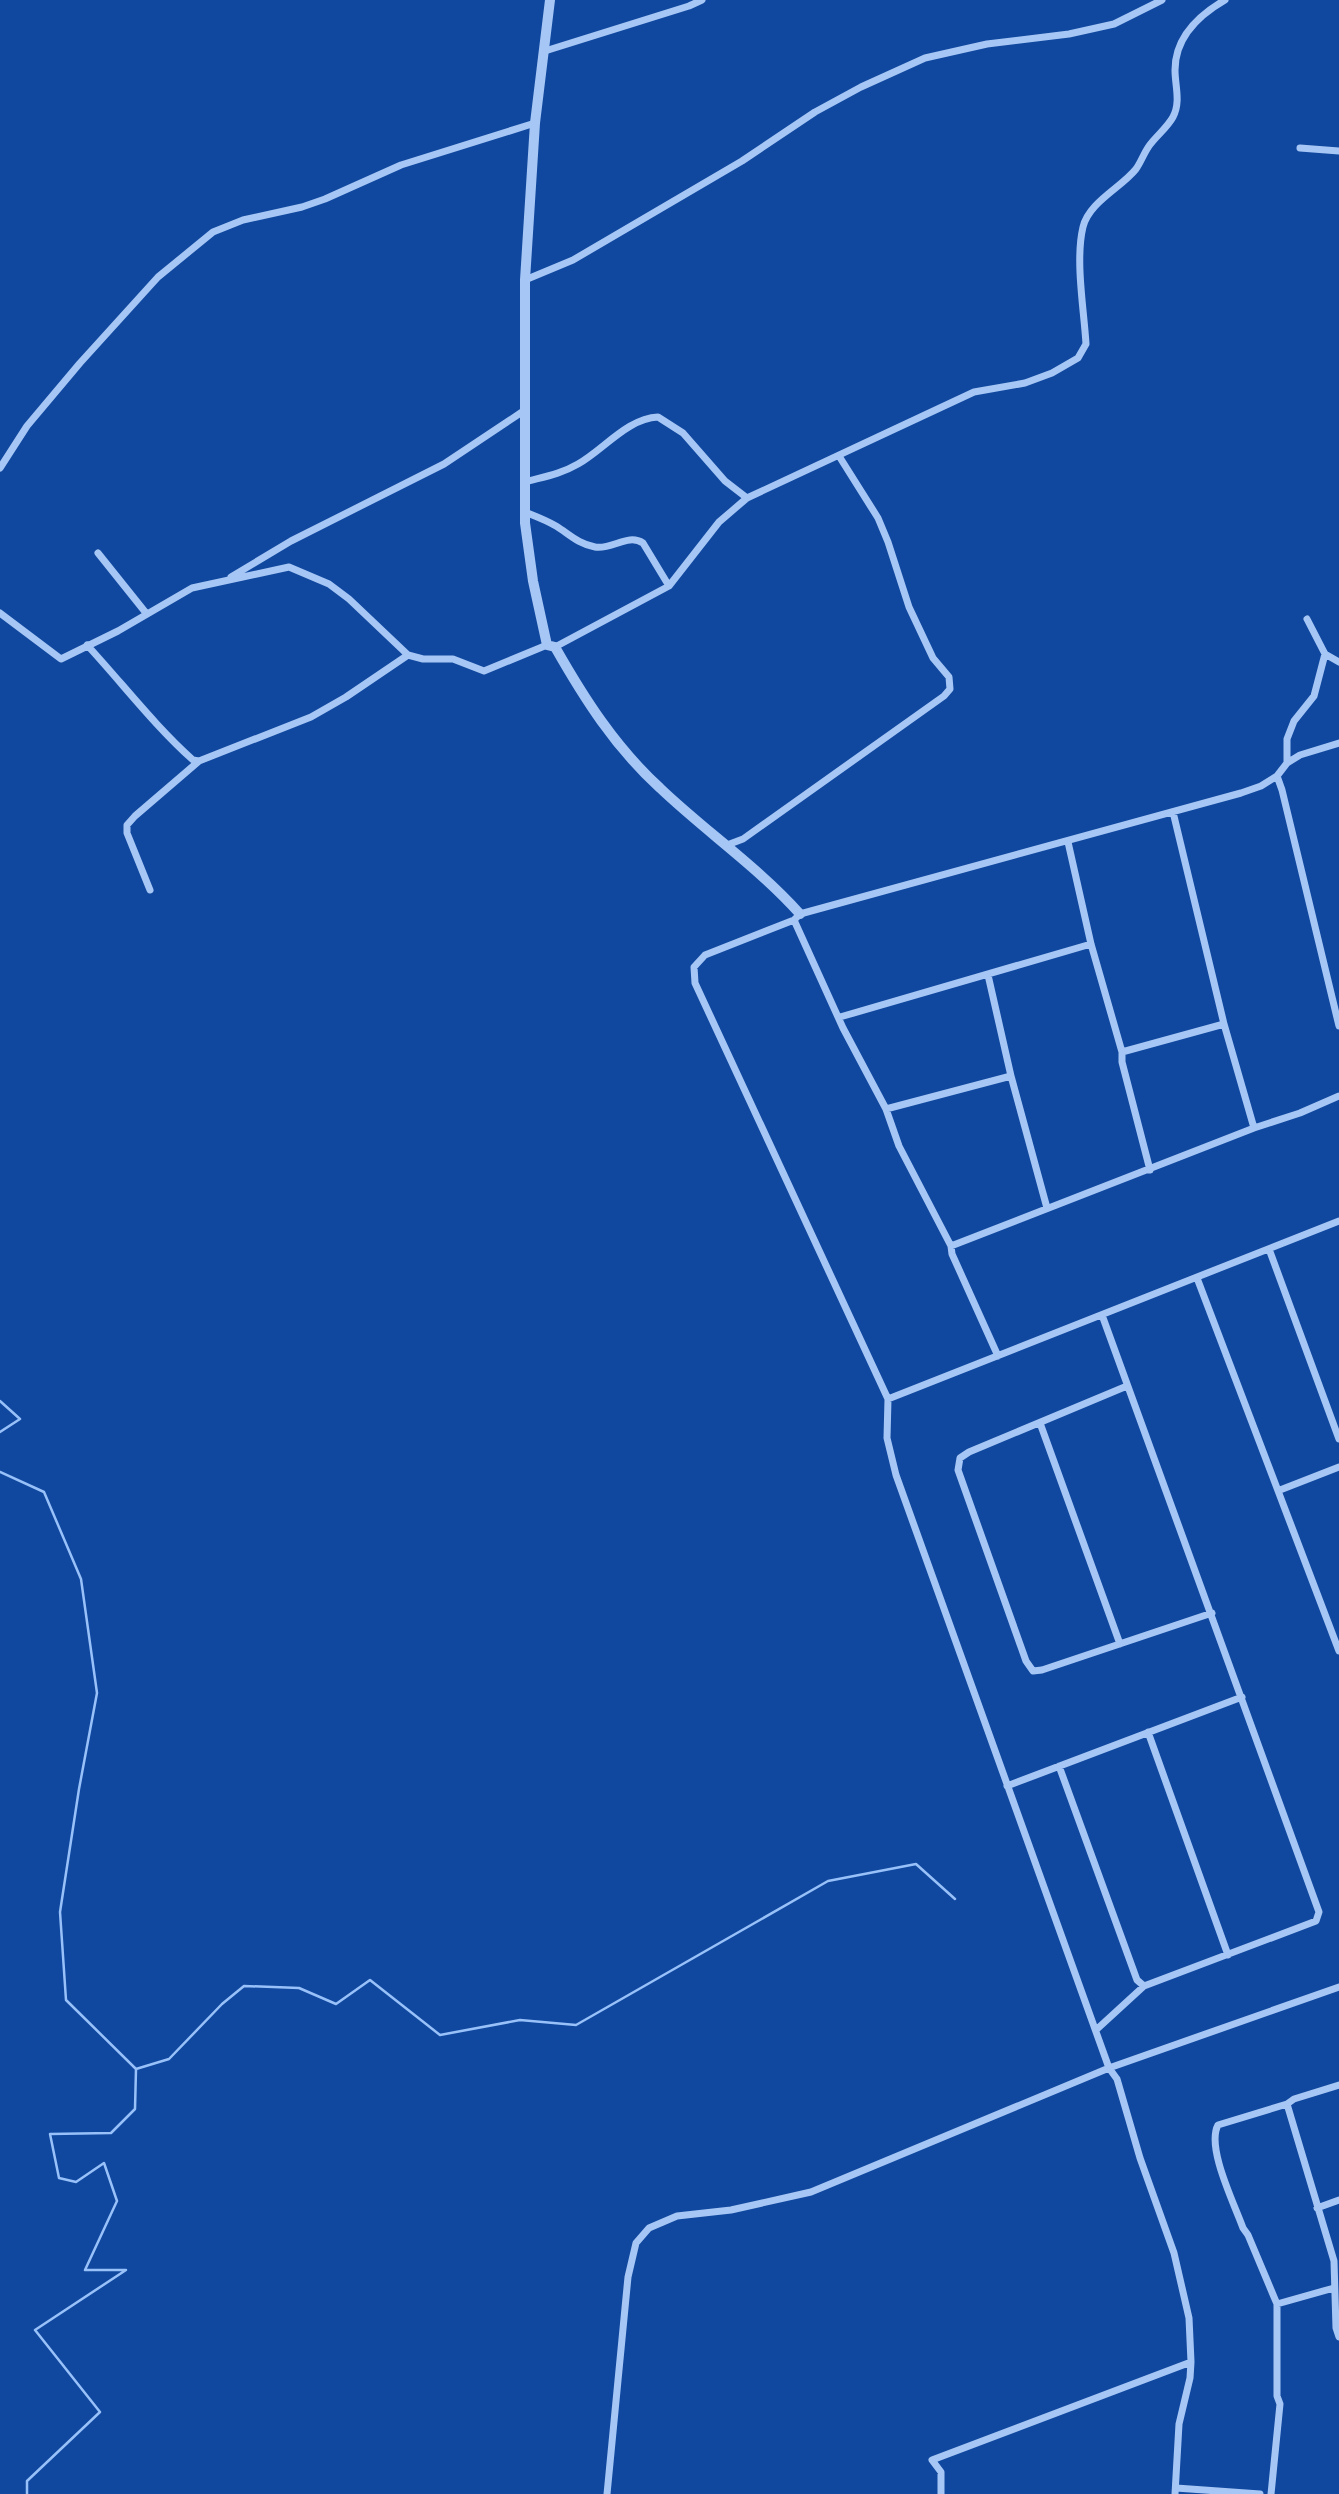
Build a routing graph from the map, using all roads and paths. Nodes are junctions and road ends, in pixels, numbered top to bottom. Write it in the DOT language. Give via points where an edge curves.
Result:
graph roads {
  1 [pos="550,0"];
  2 [pos="702,0"];
  3 [pos="1162,0"];
  4 [pos="1225,0"];
  5 [pos="545,51"];
  6 [pos="535,123"];
  7 [pos="1300,148"];
  8 [pos="1339,150"];
  9 [pos="525,280"];
  10 [pos="525,410"];
  11 [pos="839,456"];
  12 [pos="0,468"];
  13 [pos="525,482"];
  14 [pos="747,498"];
  15 [pos="525,512"];
  16 [pos="98,553"];
  17 [pos="224,581"];
  18 [pos="668,586"];
  19 [pos="0,613"];
  20 [pos="146,613"];
  21 [pos="1307,619"];
  22 [pos="87,645"];
  23 [pos="551,646"];
  24 [pos="408,654"];
  25 [pos="1325,654"];
  26 [pos="1339,662"];
  27 [pos="1339,743"];
  28 [pos="200,761"];
  29 [pos="1287,762"];
  30 [pos="1277,776"];
  31 [pos="1172,812"];
  32 [pos="1068,842"];
  33 [pos="727,845"];
  34 [pos="150,890"];
  35 [pos="797,917"];
  36 [pos="1091,944"];
  37 [pos="989,975"];
  38 [pos="840,1017"];
  39 [pos="1224,1024"];
  40 [pos="1339,1026"];
  41 [pos="1122,1052"];
  42 [pos="1011,1076"];
  43 [pos="1339,1096"];
  44 [pos="886,1110"];
  45 [pos="1254,1128"];
  46 [pos="1150,1170"];
  47 [pos="1047,1208"];
  48 [pos="1338,1224"];
  49 [pos="951,1246"];
  50 [pos="1269,1249"];
  51 [pos="1197,1278"];
  52 [pos="1102,1315"];
  53 [pos="998,1356"];
  54 [pos="1127,1386"];
  55 [pos="888,1399"];
  56 [pos="1040,1423"];
  57 [pos="1339,1439"];
  58 [pos="1339,1467"];
  59 [pos="1280,1490"];
  60 [pos="1212,1613"];
  61 [pos="1120,1644"];
  62 [pos="1339,1651"];
  63 [pos="1242,1697"];
  64 [pos="1148,1732"];
  65 [pos="1059,1766"];
  66 [pos="1007,1786"];
  67 [pos="1228,1955"];
  68 [pos="1144,1986"];
  69 [pos="1339,1987"];
  70 [pos="1096,2030"];
  71 [pos="1109,2068"];
  72 [pos="1339,2085"];
  73 [pos="1287,2104"];
  74 [pos="1339,2200"];
  75 [pos="1317,2208"];
  76 [pos="1334,2288"];
  77 [pos="1277,2304"];
  78 [pos="1339,2337"];
  79 [pos="1191,2362"];
  80 [pos="1176,2491"];
  81 [pos="607,2494"];
  82 [pos="941,2494"];
  83 [pos="1260,2494"];
  84 [pos="1271,2494"];
  1 -- 5 [label="street"];
  2 -- 5 [label="street"];
  3 -- 9 [label="street" via="1114,24 925,58 815,112 742,161 573,260"];
  4 -- 11 [label="street" via="1192,25 1178,48 1173,117 1135,170 1104,196 1083,224 1080,248 1086,344 1078,358 1025,383 974,392"];
  5 -- 6 [label="street"];
  6 -- 9 [label="street"];
  6 -- 12 [label="street" via="401,164 302,207 213,232 158,277 80,363 27,426"];
  7 -- 8 [label="street"];
  9 -- 10 [label="street"];
  10 -- 13 [label="street"];
  10 -- 17 [label="street" via="444,464 291,541"];
  11 -- 14 [label="street"];
  11 -- 33 [label="street" via="881,524 909,607 933,658 949,677 950,689 818,787 743,839"];
  13 -- 14 [label="street" via="564,471 637,422 658,417 683,433 725,481"];
  13 -- 15 [label="street"];
  14 -- 18 [label="street" via="719,522"];
  15 -- 18 [label="street" via="593,547 607,548 627,540 643,542"];
  15 -- 23 [label="street" via="533,581"];
  16 -- 20 [label="street"];
  17 -- 20 [label="street" via="192,588"];
  17 -- 24 [label="street" via="289,566 329,584"];
  18 -- 23 [label="street"];
  19 -- 22 [label="street" via="61,659"];
  20 -- 22 [label="street"];
  21 -- 25 [label="street"];
  22 -- 28 [label="street" via="153,721"];
  23 -- 24 [label="street" via="485,671 453,659"];
  23 -- 33 [label="street" via="593,713 624,751 659,788"];
  24 -- 28 [label="street" via="311,717"];
  25 -- 26 [label="street"];
  25 -- 29 [label="street" via="1314,696 1294,721 1287,739"];
  27 -- 29 [label="street"];
  28 -- 34 [label="street" via="127,825"];
  29 -- 30 [label="street"];
  30 -- 31 [label="street" via="1251,789"];
  30 -- 40 [label="street"];
  31 -- 32 [label="street"];
  31 -- 39 [label="street"];
  32 -- 35 [label="street"];
  32 -- 36 [label="street"];
  33 -- 35 [label="street"];
  35 -- 38 [label="street"];
  35 -- 55 [label="street" via="705,955 694,967 695,983"];
  36 -- 37 [label="street"];
  36 -- 41 [label="street"];
  37 -- 38 [label="street"];
  37 -- 42 [label="street"];
  38 -- 44 [label="street"];
  39 -- 41 [label="street"];
  39 -- 45 [label="street"];
  41 -- 46 [label="street"];
  42 -- 44 [label="street"];
  42 -- 47 [label="street"];
  43 -- 45 [label="street"];
  44 -- 49 [label="street" via="899,1146"];
  45 -- 46 [label="street"];
  46 -- 47 [label="street"];
  47 -- 49 [label="street"];
  48 -- 50 [label="street"];
  49 -- 53 [label="street"];
  50 -- 51 [label="street"];
  50 -- 57 [label="street"];
  51 -- 52 [label="street"];
  51 -- 59 [label="street"];
  52 -- 53 [label="street"];
  52 -- 54 [label="street"];
  53 -- 55 [label="street"];
  54 -- 56 [label="street"];
  54 -- 60 [label="street"];
  55 -- 66 [label="street" via="887,1438 896,1475"];
  56 -- 61 [label="street"];
  56 -- 61 [label="street" via="970,1452 960,1458 958,1470 1026,1661 1033,1671 1042,1671"];
  58 -- 59 [label="street"];
  59 -- 62 [label="street"];
  60 -- 61 [label="street"];
  60 -- 63 [label="street"];
  63 -- 64 [label="street"];
  63 -- 67 [label="street" via="1319,1912 1316,1921"];
  64 -- 65 [label="street"];
  64 -- 67 [label="street"];
  65 -- 66 [label="street"];
  65 -- 68 [label="street" via="1137,1980"];
  66 -- 70 [label="street"];
  67 -- 68 [label="street"];
  68 -- 70 [label="street"];
  69 -- 71 [label="street"];
  70 -- 71 [label="street"];
  71 -- 79 [label="street" via="1117,2079 1174,2253 1189,2318"];
  71 -- 81 [label="street" via="811,2192 731,2210 677,2216 649,2228 636,2243 628,2277"];
  72 -- 73 [label="street"];
  73 -- 75 [label="street"];
  73 -- 77 [label="street" via="1218,2125 1214,2132 1216,2152 1243,2228"];
  74 -- 75 [label="street"];
  75 -- 76 [label="street" via="1334,2260"];
  76 -- 77 [label="street"];
  76 -- 78 [label="street"];
  77 -- 84 [label="street" via="1280,2404"];
  79 -- 80 [label="street" via="1179,2424"];
  79 -- 82 [label="street" via="932,2460 941,2472"];
  80 -- 83 [label="street"];
}
